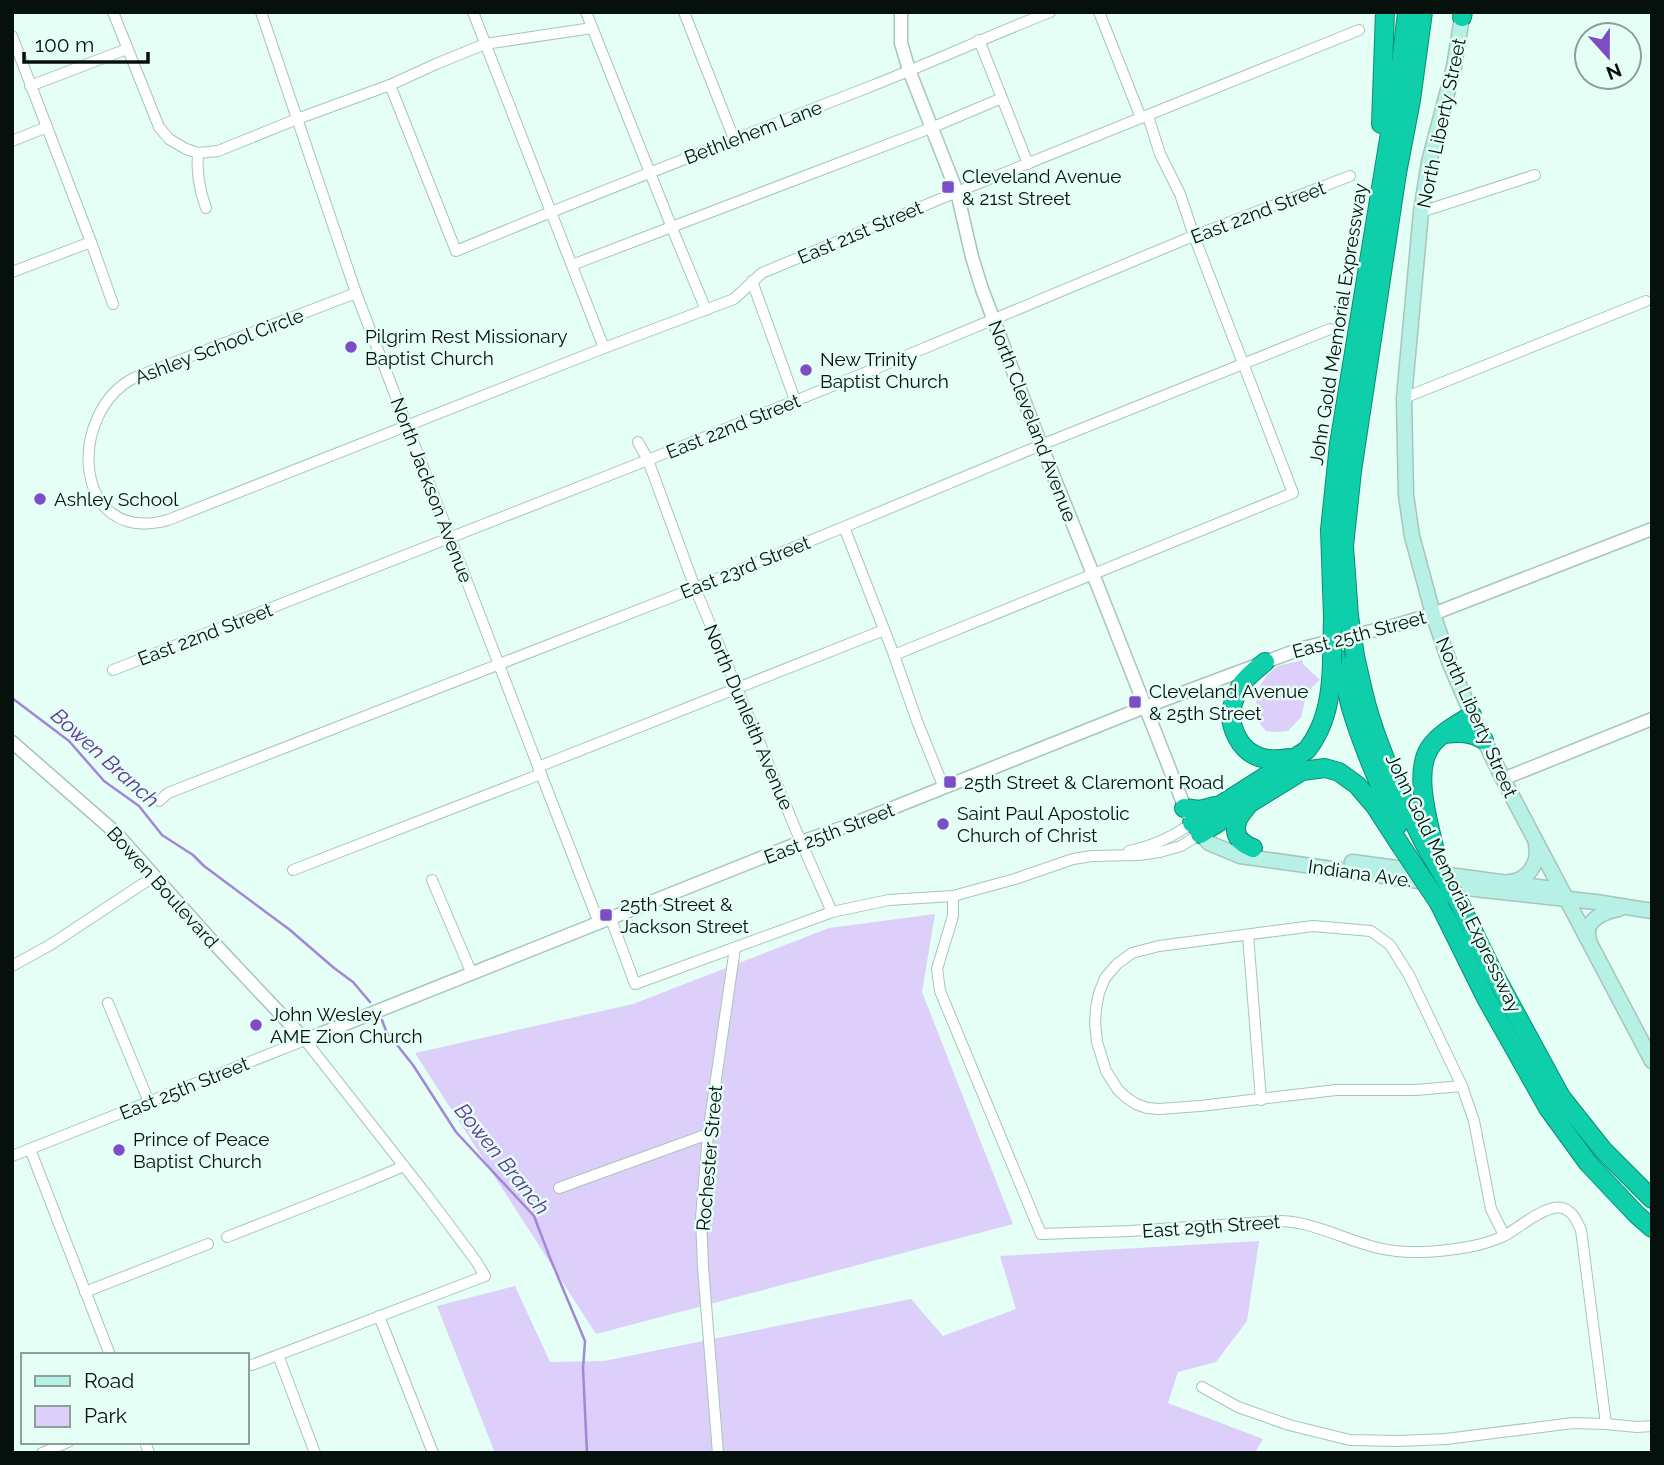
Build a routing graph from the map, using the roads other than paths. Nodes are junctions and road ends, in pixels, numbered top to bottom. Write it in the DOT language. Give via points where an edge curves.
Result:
graph roads {
  1 [pos="113,12"];
  2 [pos="261,12"];
  3 [pos="473,12"];
  4 [pos="586,12"];
  5 [pos="684,12"];
  6 [pos="901,12"];
  7 [pos="1050,12"];
  8 [pos="1099,12"];
  9 [pos="1385,12"];
  10 [pos="1408,12"];
  11 [pos="1423,12"];
  12 [pos="1462,14"];
  13 [pos="592,28"];
  14 [pos="1359,30"];
  15 [pos="12,36"];
  16 [pos="979,40"];
  17 [pos="485,44"];
  18 [pos="127,48"];
  19 [pos="909,70"];
  20 [pos="390,85"];
  21 [pos="30,86"];
  22 [pos="1002,98"];
  23 [pos="1144,117"];
  24 [pos="297,119"];
  25 [pos="47,127"];
  26 [pos="931,128"];
  27 [pos="734,139"];
  28 [pos="12,141"];
  29 [pos="198,152"];
  30 [pos="1028,164"];
  31 [pos="650,173"];
  32 [pos="1535,175"];
  33 [pos="1350,176"];
  34 [pos="957,192"];
  35 [pos="1379,194"];
  36 [pos="206,208"];
  37 [pos="551,212"];
  38 [pos="1421,212"];
  39 [pos="671,228"];
  40 [pos="1194,236"];
  41 [pos="91,243"];
  42 [pos="572,265"];
  43 [pos="12,272"];
  44 [pos="752,281"];
  45 [pos="356,293"];
  46 [pos="1646,301"];
  47 [pos="113,304"];
  48 [pos="706,310"];
  49 [pos="993,320"];
  50 [pos="1330,329"];
  51 [pos="604,348"];
  52 [pos="1243,363"];
  53 [pos="1404,398"];
  54 [pos="795,400"];
  55 [pos="407,426"];
  56 [pos="638,442"];
  57 [pos="1041,445"];
  58 [pos="648,460"];
  59 [pos="844,527"];
  60 [pos="1652,529"];
  61 [pos="451,538"];
  62 [pos="1093,574"];
  63 [pos="695,588"];
  64 [pos="1433,614"];
  65 [pos="1341,616"];
  66 [pos="884,629"];
  67 [pos="894,654"];
  68 [pos="1342,660"];
  69 [pos="1265,662"];
  70 [pos="499,664"];
  71 [pos="113,670"];
  72 [pos="737,688"];
  73 [pos="1145,707"];
  74 [pos="1472,715"];
  75 [pos="1652,719"];
  76 [pos="1444,734"];
  77 [pos="1484,740"];
  78 [pos="12,742"];
  79 [pos="1295,757"];
  80 [pos="539,770"];
  81 [pos="1503,779"];
  82 [pos="944,788"];
  83 [pos="159,801"];
  84 [pos="1247,806"];
  85 [pos="1192,822"];
  86 [pos="1535,840"];
  87 [pos="801,842"];
  88 [pos="1403,843"];
  89 [pos="1430,846"];
  90 [pos="1253,848"];
  91 [pos="293,870"];
  92 [pos="153,877"];
  93 [pos="432,880"];
  94 [pos="1503,882"];
  95 [pos="1565,894"];
  96 [pos="953,896"];
  97 [pos="1652,906"];
  98 [pos="1632,908"];
  99 [pos="1652,911"];
  100 [pos="832,912"];
  101 [pos="605,921"];
  102 [pos="1248,935"];
  103 [pos="1592,947"];
  104 [pos="735,948"];
  105 [pos="12,966"];
  106 [pos="472,974"];
  107 [pos="108,1003"];
  108 [pos="304,1040"];
  109 [pos="1652,1061"];
  110 [pos="1462,1086"];
  111 [pos="1261,1100"];
  112 [pos="149,1102"];
  113 [pos="708,1134"];
  114 [pos="30,1149"];
  115 [pos="12,1156"];
  116 [pos="404,1166"];
  117 [pos="559,1188"];
  118 [pos="1651,1198"];
  119 [pos="1652,1228"];
  120 [pos="1504,1235"];
  121 [pos="227,1237"];
  122 [pos="208,1244"];
  123 [pos="85,1292"];
  124 [pos="379,1316"];
  125 [pos="109,1353"];
  126 [pos="278,1355"];
  127 [pos="252,1365"];
  128 [pos="1202,1387"];
  129 [pos="1606,1424"];
  130 [pos="1652,1426"];
  131 [pos="63,1444"];
  132 [pos="42,1453"];
  133 [pos="315,1453"];
  134 [pos="433,1453"];
  135 [pos="718,1453"];
  1 -- 18 [label="street"];
  2 -- 24 [label="street, North Jackson Avenue"];
  3 -- 17 [label="street"];
  4 -- 13 [label="street"];
  5 -- 27 [label="street"];
  6 -- 19 [label="street, North Cleveland Avenue" via="901,43"];
  7 -- 16 [label="street, Bethlehem Lane"];
  8 -- 23 [label="street"];
  9 -- 35 [label="highway"];
  10 -- 35 [label="highway, John Gold Memorial Expressway"];
  11 -- 65 [label="highway, John Gold Memorial Expressway" via="1352,471"];
  12 -- 38 [label="main road, North Liberty Street"];
  13 -- 17 [label="street"];
  13 -- 31 [label="street"];
  14 -- 23 [label="street, East 21st Street"];
  15 -- 21 [label="street"];
  16 -- 19 [label="street, Bethlehem Lane"];
  16 -- 22 [label="street"];
  17 -- 20 [label="street"];
  17 -- 37 [label="street"];
  18 -- 21 [label="street"];
  18 -- 29 [label="street" via="163,134"];
  19 -- 26 [label="street, North Cleveland Avenue"];
  19 -- 27 [label="street, Bethlehem Lane"];
  20 -- 24 [label="street"];
  20 -- 37 [label="street, Bethlehem Lane" via="456,251"];
  21 -- 25 [label="street"];
  22 -- 26 [label="street"];
  22 -- 30 [label="street"];
  23 -- 30 [label="street, East 21st Street"];
  23 -- 40 [label="street"];
  24 -- 29 [label="street" via="218,151"];
  24 -- 45 [label="street, North Jackson Avenue"];
  25 -- 28 [label="street"];
  25 -- 41 [label="street"];
  26 -- 34 [label="street, North Cleveland Avenue"];
  26 -- 39 [label="street"];
  27 -- 31 [label="street, Bethlehem Lane"];
  29 -- 36 [label="street" via="198,187"];
  30 -- 34 [label="street, East 21st Street"];
  31 -- 37 [label="street, Bethlehem Lane"];
  31 -- 39 [label="street"];
  32 -- 38 [label="street"];
  33 -- 40 [label="street, East 22nd Street"];
  34 -- 44 [label="street, East 21st Street"];
  34 -- 49 [label="street, North Cleveland Avenue"];
  35 -- 65 [label="highway, John Gold Memorial Expressway" via="1330,530"];
  37 -- 42 [label="street"];
  38 -- 53 [label="main road, North Liberty Street"];
  39 -- 42 [label="street"];
  39 -- 48 [label="street"];
  40 -- 49 [label="street, East 22nd Street"];
  40 -- 52 [label="street"];
  41 -- 43 [label="street"];
  41 -- 47 [label="street"];
  42 -- 51 [label="street"];
  44 -- 48 [label="street, East 21st Street" via="734,299"];
  44 -- 54 [label="street"];
  45 -- 55 [label="street, North Jackson Avenue"];
  45 -- 55 [label="street, Ashley School Circle" via="120,386 92,436 88,467 94,492 107,510 124,520 158,523"];
  46 -- 53 [label="street"];
  48 -- 51 [label="street, East 21st Street"];
  49 -- 54 [label="street, East 22nd Street"];
  49 -- 57 [label="street, North Cleveland Avenue"];
  50 -- 52 [label="street, East 23rd Street"];
  51 -- 55 [label="street, East 21st Street"];
  52 -- 57 [label="street, East 23rd Street"];
  52 -- 62 [label="street" via="1293,493"];
  53 -- 64 [label="main road, North Liberty Street" via="1406,495"];
  54 -- 58 [label="street, East 22nd Street"];
  55 -- 61 [label="street, North Jackson Avenue"];
  56 -- 58 [label="street, North Dunleith Avenue"];
  57 -- 59 [label="street, East 23rd Street"];
  57 -- 62 [label="street, North Cleveland Avenue"];
  58 -- 61 [label="street, East 22nd Street"];
  58 -- 63 [label="street, North Dunleith Avenue"];
  59 -- 63 [label="street, East 23rd Street"];
  59 -- 66 [label="street"];
  60 -- 64 [label="street, East 25th Street"];
  61 -- 70 [label="street, North Jackson Avenue"];
  61 -- 71 [label="street, East 22nd Street"];
  62 -- 67 [label="street"];
  62 -- 73 [label="street, North Cleveland Avenue"];
  63 -- 70 [label="street, East 23rd Street"];
  63 -- 72 [label="street, North Dunleith Avenue"];
  64 -- 69 [label="street, East 25th Street"];
  64 -- 74 [label="main road, North Liberty Street"];
  65 -- 68 [label="highway, bridge"];
  66 -- 67 [label="street"];
  66 -- 72 [label="street"];
  67 -- 82 [label="street"];
  68 -- 79 [label="highway" via="1321,729 1307,750"];
  68 -- 88 [label="highway, John Gold Memorial Expressway" via="1352,709"];
  68 -- 89 [label="highway, John Gold Memorial Expressway" via="1398,792"];
  69 -- 73 [label="street, East 25th Street"];
  69 -- 79 [label="highway" via="1243,681 1231,714 1233,728 1242,745 1258,758"];
  70 -- 80 [label="street, North Jackson Avenue"];
  70 -- 83 [label="street, East 23rd Street" via="167,793"];
  72 -- 80 [label="street"];
  72 -- 87 [label="street, North Dunleith Avenue"];
  73 -- 82 [label="street, East 25th Street"];
  73 -- 85 [label="street, North Cleveland Avenue"];
  74 -- 76 [label="highway"];
  74 -- 77 [label="main road, North Liberty Street"];
  75 -- 81 [label="street"];
  76 -- 77 [label="highway" via="1472,733"];
  76 -- 89 [label="highway" via="1424,761"];
  77 -- 81 [label="main road, North Liberty Street"];
  78 -- 92 [label="street, Bowen Boulevard" via="116,833"];
  79 -- 85 [label="highway" via="1225,802 1200,810"];
  80 -- 91 [label="street"];
  80 -- 101 [label="street, North Jackson Avenue"];
  81 -- 86 [label="main road, North Liberty Street"];
  82 -- 87 [label="street, East 25th Street"];
  84 -- 85 [label="highway"];
  84 -- 88 [label="highway" via="1302,771 1332,769 1357,785"];
  84 -- 90 [label="highway" via="1235,828 1239,839"];
  85 -- 90 [label="main road, Indiana Ave." via="1232,846"];
  85 -- 95 [label="main road, Indiana Ave." via="1216,848 1240,856 1494,892 1539,897"];
  85 -- 96 [label="street" via="1181,846 1138,855 1073,859"];
  86 -- 94 [label="main road" via="1537,856 1531,870 1516,882"];
  86 -- 95 [label="main road, North Liberty Street"];
  87 -- 100 [label="street, North Dunleith Avenue"];
  87 -- 101 [label="street, East 25th Street"];
  88 -- 119 [label="highway, John Gold Memorial Expressway, bridge" via="1548,1108 1588,1164"];
  89 -- 118 [label="highway, John Gold Memorial Expressway, bridge" via="1561,1097 1603,1150"];
  90 -- 94 [label="main road, Indiana Ave."];
  92 -- 105 [label="street"];
  92 -- 108 [label="street, Bowen Boulevard"];
  93 -- 106 [label="street"];
  94 -- 95 [label="main road, Indiana Ave."];
  95 -- 97 [label="main road, Indiana Ave." via="1612,895"];
  95 -- 98 [label="main road, Indiana Ave."];
  95 -- 103 [label="main road, North Liberty Street"];
  96 -- 100 [label="street" via="889,900"];
  96 -- 120 [label="street, East 29th Street" via="954,916 937,969 940,991 1041,1234 1292,1221 1379,1248 1417,1252 1478,1245"];
  98 -- 99 [label="main road, Indiana Ave."];
  98 -- 103 [label="main road" via="1610,910 1597,917 1587,928"];
  100 -- 104 [label="street"];
  101 -- 104 [label="street, North Jackson Avenue" via="635,984"];
  101 -- 106 [label="street, East 25th Street"];
  102 -- 110 [label="street" via="1313,926 1371,931 1381,937 1409,975"];
  102 -- 111 [label="street"];
  102 -- 111 [label="street" via="1132,953 1105,978 1095,1023 1106,1071 1118,1090 1136,1104 1159,1109"];
  103 -- 109 [label="main road, North Liberty Street"];
  104 -- 113 [label="street, Rochester Street"];
  106 -- 108 [label="street, East 25th Street"];
  107 -- 112 [label="street"];
  108 -- 112 [label="street, East 25th Street"];
  108 -- 116 [label="street"];
  110 -- 111 [label="street" via="1336,1090"];
  110 -- 120 [label="street" via="1474,1121 1491,1209"];
  112 -- 114 [label="street, East 25th Street"];
  113 -- 117 [label="street"];
  113 -- 135 [label="street, Rochester Street" via="701,1218"];
  114 -- 115 [label="street, East 25th Street"];
  114 -- 123 [label="street"];
  116 -- 121 [label="street"];
  116 -- 124 [label="street" via="485,1276"];
  120 -- 129 [label="street, East 29th Street" via="1551,1209 1572,1213 1581,1230"];
  122 -- 123 [label="street"];
  123 -- 125 [label="street"];
  124 -- 126 [label="street"];
  124 -- 134 [label="street"];
  126 -- 127 [label="street"];
  126 -- 133 [label="street"];
  128 -- 129 [label="street" via="1238,1407 1350,1440 1446,1439 1573,1423"];
  129 -- 130 [label="street"];
  131 -- 132 [label="street"];
}
